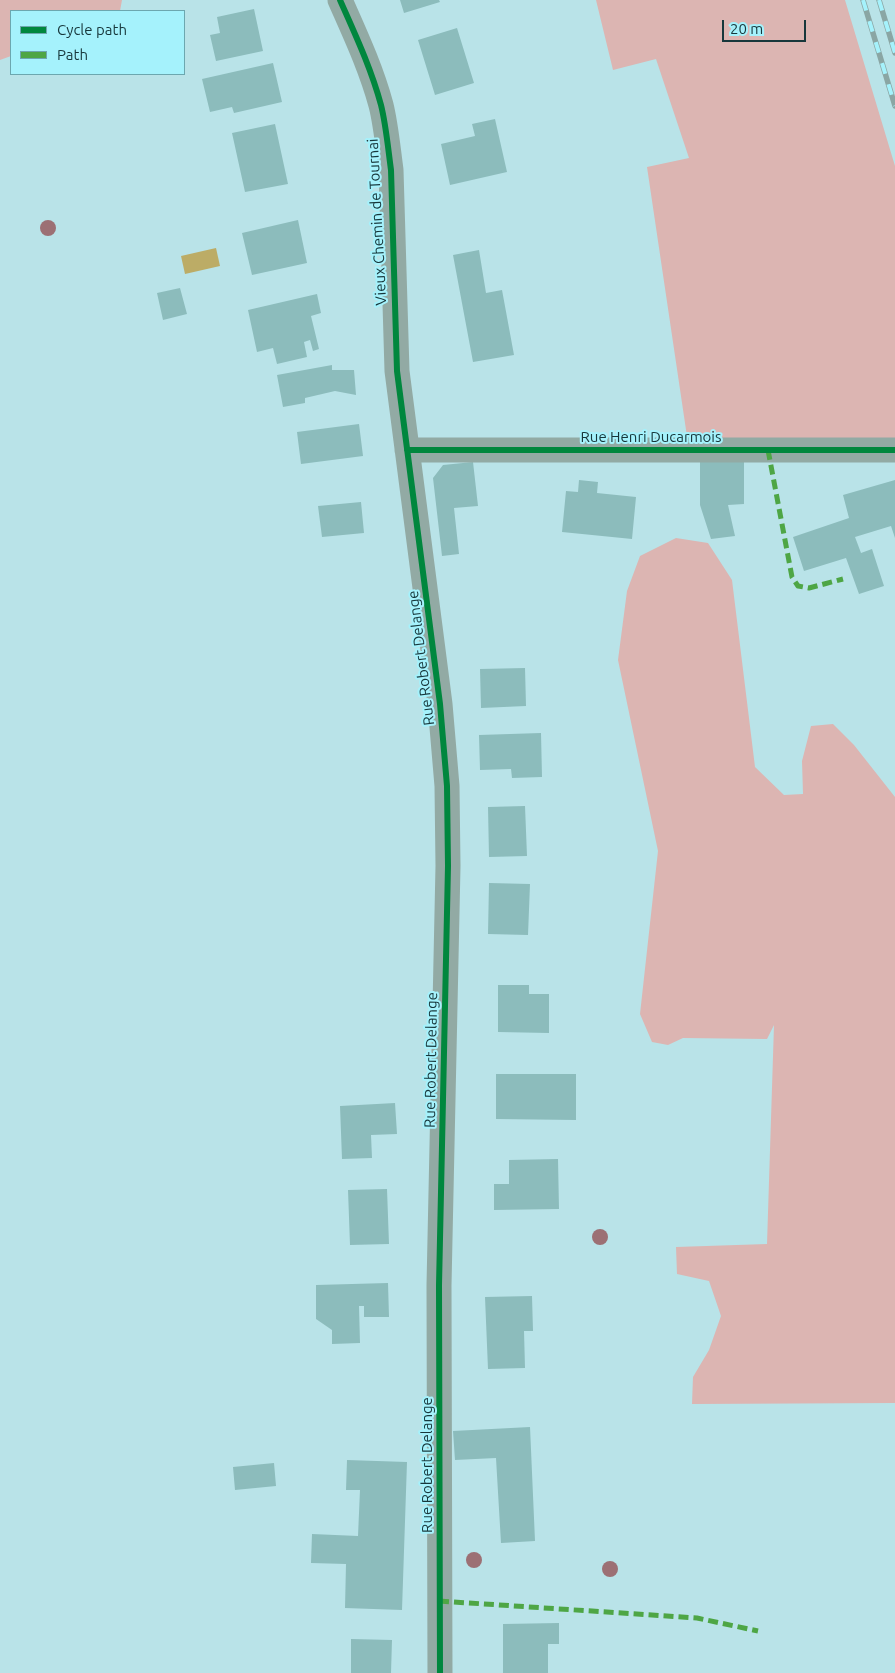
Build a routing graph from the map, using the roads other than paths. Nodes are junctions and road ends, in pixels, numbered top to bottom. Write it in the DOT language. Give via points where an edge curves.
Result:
graph roads {
  1 [pos="340,0"];
  2 [pos="407,450"];
  3 [pos="895,450"];
  4 [pos="440,1673"];
  1 -- 2 [label="street, Vieux Chemin de Tournai" via="370,72 381,106 386,137 391,179 397,371"];
  2 -- 3 [label="street, Rue Henri Ducarmois"];
  2 -- 4 [label="street, Rue Robert Delange" via="440,704 447,786 439,1285"];
}
